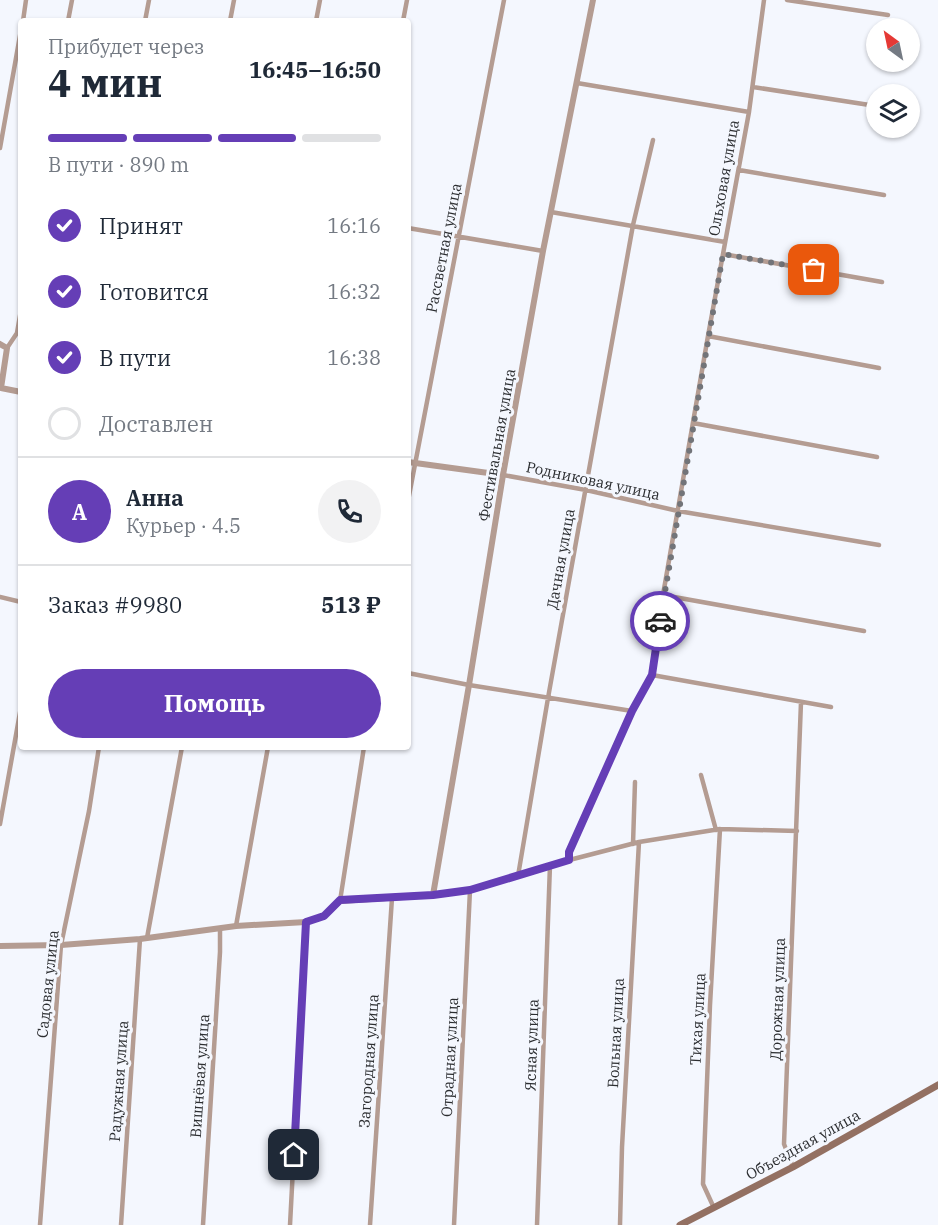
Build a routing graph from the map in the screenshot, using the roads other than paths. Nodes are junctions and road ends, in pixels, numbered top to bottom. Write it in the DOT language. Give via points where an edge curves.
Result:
graph roads {
  1 [pos="26,0"];
  2 [pos="72,0"];
  3 [pos="149,0"];
  4 [pos="234,0"];
  5 [pos="320,0"];
  6 [pos="407,0"];
  7 [pos="504,0"];
  8 [pos="593,0"];
  9 [pos="764,0"];
  10 [pos="787,0"];
  11 [pos="888,15"];
  12 [pos="23,18"];
  13 [pos="69,18"];
  14 [pos="146,18"];
  15 [pos="231,18"];
  16 [pos="317,18"];
  17 [pos="404,18"];
  18 [pos="18,47"];
  19 [pos="577,83"];
  20 [pos="753,87"];
  21 [pos="866,104"];
  22 [pos="749,112"];
  23 [pos="653,140"];
  24 [pos="0,148"];
  25 [pos="738,170"];
  26 [pos="884,195"];
  27 [pos="551,212"];
  28 [pos="633,225"];
  29 [pos="411,229"];
  30 [pos="458,237"];
  31 [pos="725,242"];
  32 [pos="543,251"];
  33 [pos="723,254"];
  34 [pos="882,282"];
  35 [pos="18,327"];
  36 [pos="708,336"];
  37 [pos="0,344"];
  38 [pos="7,348"];
  39 [pos="879,368"];
  40 [pos="0,391"];
  41 [pos="18,393"];
  42 [pos="693,423"];
  43 [pos="877,457"];
  44 [pos="412,462"];
  45 [pos="503,475"];
  46 [pos="586,490"];
  47 [pos="678,511"];
  48 [pos="879,545"];
  49 [pos="663,595"];
  50 [pos="0,597"];
  51 [pos="18,601"];
  52 [pos="864,630"];
  53 [pos="411,674"];
  54 [pos="652,675"];
  55 [pos="469,685"];
  56 [pos="548,698"];
  57 [pos="801,702"];
  58 [pos="831,707"];
  59 [pos="632,711"];
  60 [pos="18,724"];
  61 [pos="99,750"];
  62 [pos="181,750"];
  63 [pos="267,750"];
  64 [pos="364,750"];
  65 [pos="701,775"];
  66 [pos="636,782"];
  67 [pos="0,824"];
  68 [pos="718,829"];
  69 [pos="797,831"];
  70 [pos="639,842"];
  71 [pos="633,844"];
  72 [pos="569,860"];
  73 [pos="550,866"];
  74 [pos="518,876"];
  75 [pos="470,890"];
  76 [pos="433,895"];
  77 [pos="392,898"];
  78 [pos="340,900"];
  79 [pos="306,922"];
  80 [pos="236,926"];
  81 [pos="220,929"];
  82 [pos="143,939"];
  83 [pos="61,945"];
  84 [pos="0,946"];
  85 [pos="938,1085"];
  86 [pos="793,1167"];
  87 [pos="714,1208"];
  88 [pos="40,1225"];
  89 [pos="121,1225"];
  90 [pos="203,1225"];
  91 [pos="290,1225"];
  92 [pos="370,1225"];
  93 [pos="454,1225"];
  94 [pos="537,1225"];
  95 [pos="620,1225"];
  96 [pos="680,1225"];
  1 -- 12 [label="street"];
  2 -- 13 [label="street"];
  3 -- 14 [label="street"];
  4 -- 15 [label="street"];
  5 -- 16 [label="street"];
  6 -- 17 [label="street"];
  7 -- 30 [label="street, Рассветная улица"];
  8 -- 19 [label="street, Фестивальная улица"];
  9 -- 20 [label="street, Ольховая улица"];
  10 -- 11 [label="street"];
  18 -- 24 [label="street"];
  19 -- 22 [label="street"];
  19 -- 27 [label="street, Фестивальная улица"];
  20 -- 21 [label="street"];
  20 -- 22 [label="street, Ольховая улица"];
  22 -- 25 [label="street, Ольховая улица"];
  23 -- 28 [label="street, Дачная улица"];
  25 -- 26 [label="street"];
  25 -- 31 [label="street, Ольховая улица"];
  27 -- 28 [label="street"];
  27 -- 32 [label="street, Фестивальная улица"];
  28 -- 31 [label="street"];
  28 -- 46 [label="street, Дачная улица"];
  29 -- 30 [label="street"];
  30 -- 32 [label="street"];
  30 -- 44 [label="street, Рассветная улица"];
  31 -- 33 [label="street, Ольховая улица"];
  32 -- 45 [label="street, Фестивальная улица"];
  33 -- 34 [label="street"];
  33 -- 36 [label="street, Ольховая улица"];
  35 -- 38 [label="street"];
  36 -- 39 [label="street"];
  36 -- 42 [label="street, Ольховая улица"];
  37 -- 38 [label="street"];
  38 -- 40 [label="street"];
  40 -- 41 [label="street"];
  42 -- 43 [label="street"];
  42 -- 47 [label="street, Ольховая улица"];
  44 -- 45 [label="street, Родниковая улица"];
  45 -- 46 [label="street, Родниковая улица"];
  45 -- 55 [label="street, Фестивальная улица"];
  46 -- 47 [label="street, Родниковая улица"];
  46 -- 56 [label="street, Дачная улица"];
  47 -- 48 [label="street, Родниковая улица"];
  47 -- 49 [label="street, Ольховая улица"];
  49 -- 52 [label="street"];
  49 -- 54 [label="street, Ольховая улица"];
  50 -- 51 [label="street"];
  53 -- 55 [label="street"];
  54 -- 57 [label="street"];
  54 -- 59 [label="street, Ольховая улица"];
  55 -- 56 [label="street"];
  55 -- 76 [label="street, Фестивальная улица"];
  56 -- 59 [label="street"];
  56 -- 74 [label="street, Дачная улица"];
  57 -- 58 [label="street"];
  57 -- 69 [label="street, Дорожная улица"];
  59 -- 72 [label="street, Ольховая улица" via="569,852"];
  60 -- 67 [label="street"];
  61 -- 83 [label="street, Садовая улица"];
  62 -- 82 [label="street, Радужная улица"];
  63 -- 80 [label="street"];
  64 -- 78 [label="street"];
  65 -- 68 [label="street, Тихая улица"];
  66 -- 71 [label="street"];
  68 -- 69 [label="street"];
  68 -- 70 [label="street"];
  68 -- 87 [label="street, Тихая улица" via="703,1184"];
  69 -- 86 [label="street, Дорожная улица" via="784,1144"];
  70 -- 71 [label="street"];
  70 -- 95 [label="street, Вольная улица"];
  71 -- 72 [label="street"];
  72 -- 73 [label="street"];
  73 -- 74 [label="street"];
  73 -- 94 [label="street, Ясная улица"];
  74 -- 75 [label="street"];
  75 -- 76 [label="street"];
  75 -- 93 [label="street, Отрадная улица"];
  76 -- 77 [label="street"];
  77 -- 78 [label="street"];
  77 -- 92 [label="street, Загородная улица"];
  78 -- 79 [label="street" via="324,916"];
  79 -- 80 [label="street"];
  79 -- 91 [label="street"];
  80 -- 81 [label="street"];
  81 -- 82 [label="street"];
  81 -- 90 [label="street, Вишнёвая улица"];
  82 -- 83 [label="street"];
  82 -- 89 [label="street, Радужная улица"];
  83 -- 84 [label="street"];
  83 -- 88 [label="street, Садовая улица"];
  85 -- 86 [label="main road, Объездная улица"];
  86 -- 87 [label="main road, Объездная улица"];
  87 -- 96 [label="main road, Объездная улица"];
}
